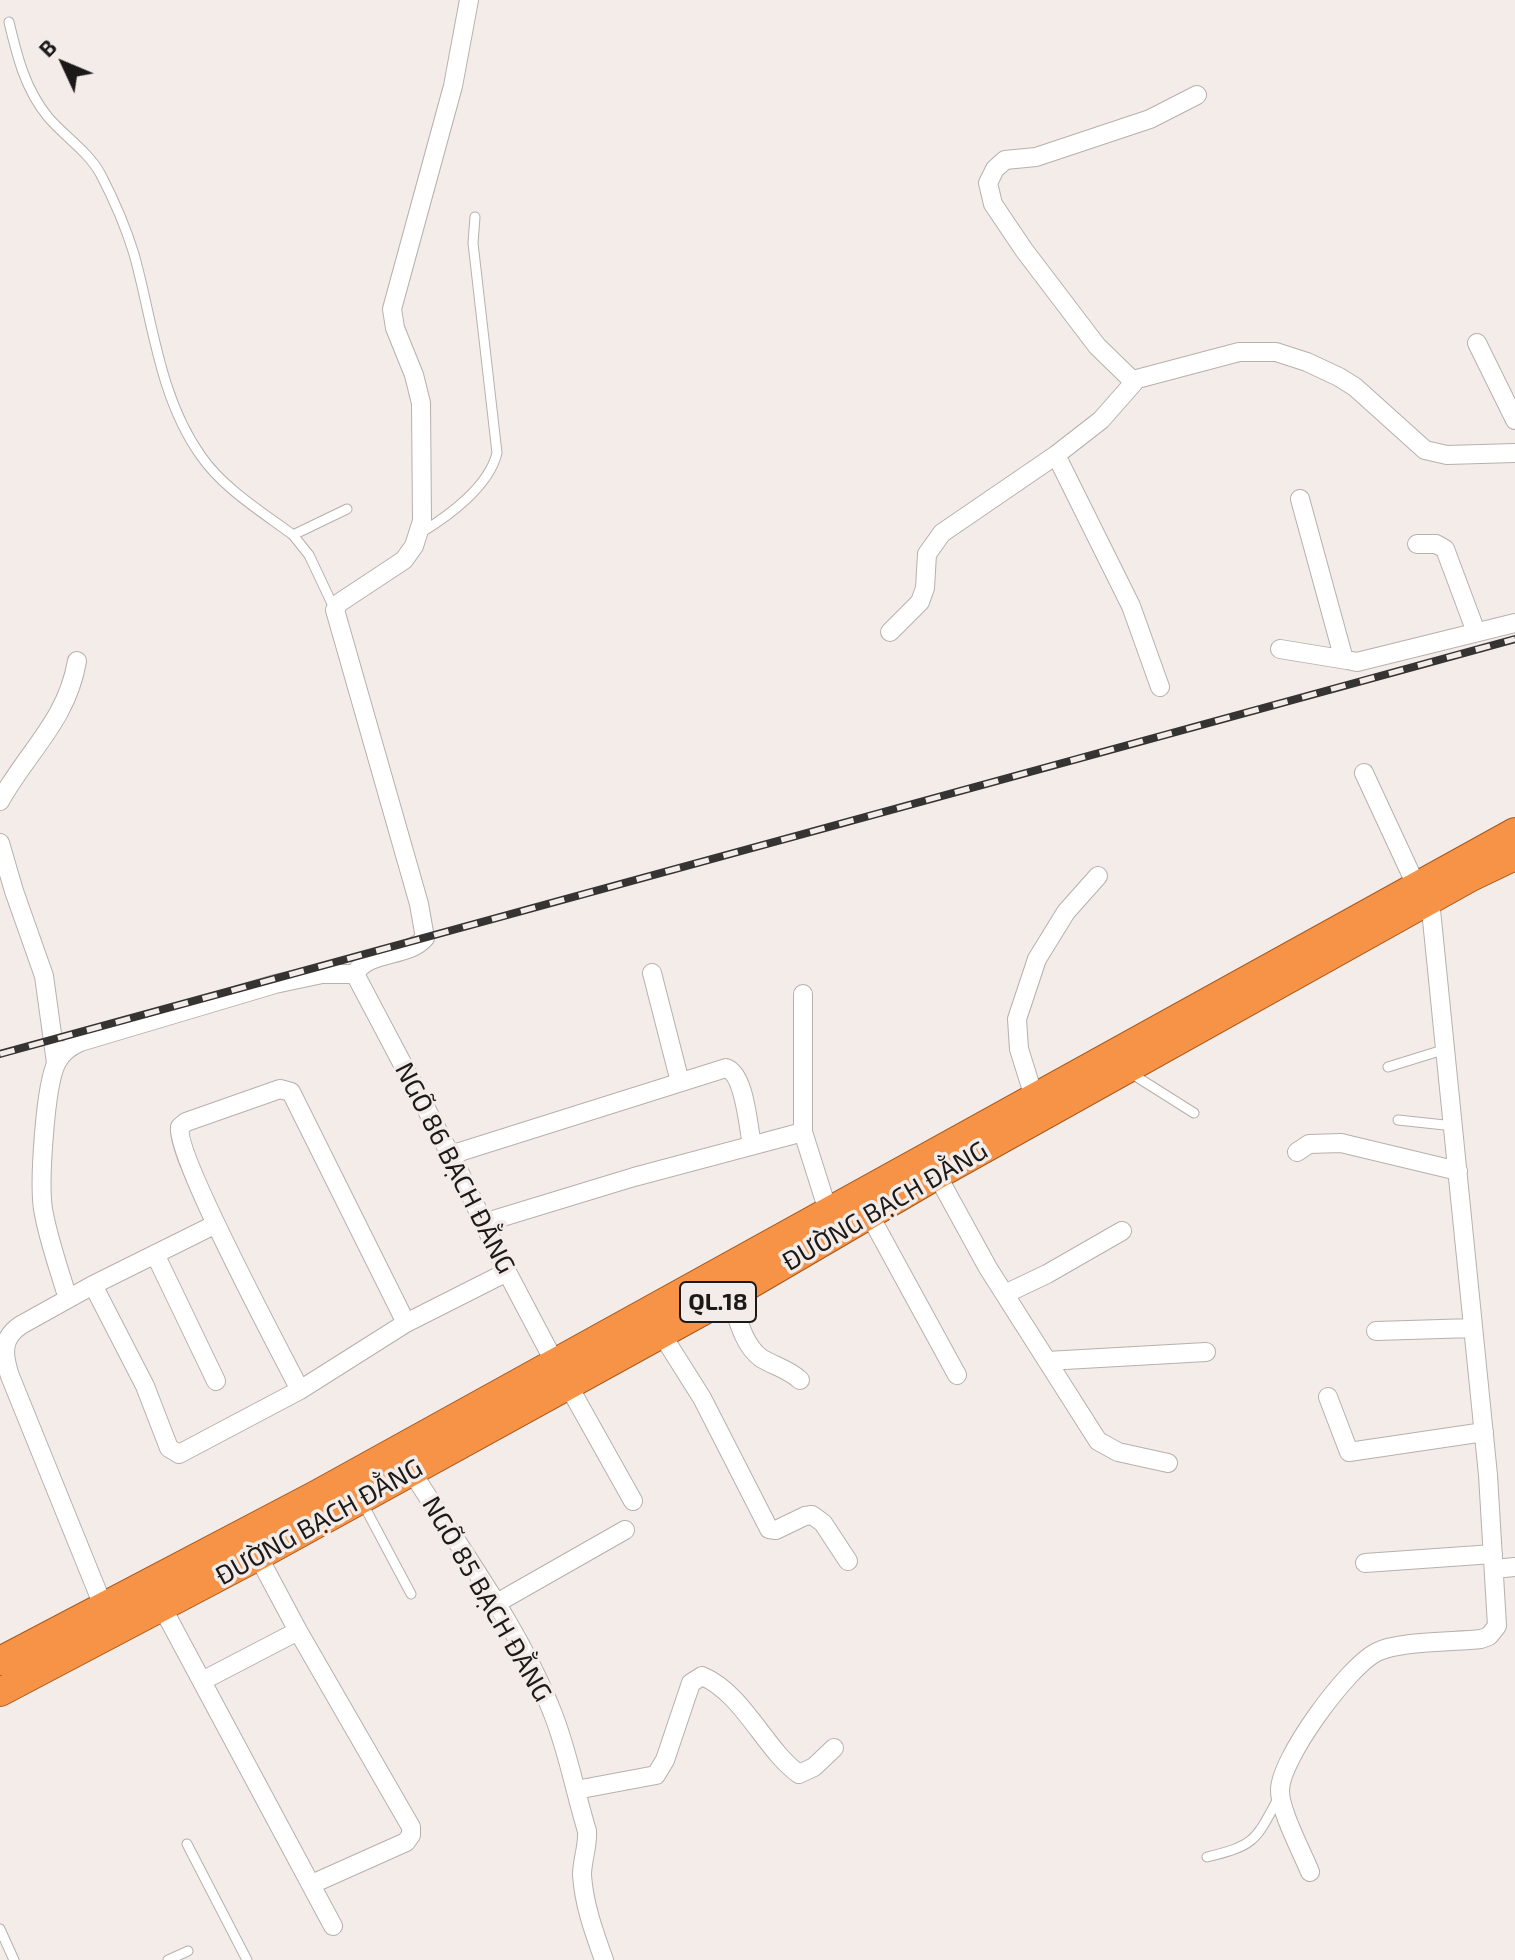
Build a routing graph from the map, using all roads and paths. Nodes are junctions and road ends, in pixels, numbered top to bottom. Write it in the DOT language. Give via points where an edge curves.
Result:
graph roads {
  1 [pos="469,0"];
  2 [pos="9,22"];
  3 [pos="1197,95"];
  4 [pos="475,217"];
  5 [pos="1477,343"];
  6 [pos="1134,382"];
  7 [pos="1515,420"];
  8 [pos="1515,453"];
  9 [pos="1056,455"];
  10 [pos="1300,499"];
  11 [pos="347,509"];
  12 [pos="419,534"];
  13 [pos="293,535"];
  14 [pos="1417,544"];
  15 [pos="335,610"];
  16 [pos="1515,623"];
  17 [pos="890,632"];
  18 [pos="1476,632"];
  19 [pos="1280,649"];
  20 [pos="1347,660"];
  21 [pos="77,661"];
  22 [pos="1160,687"];
  23 [pos="1364,773"];
  24 [pos="0,801"];
  25 [pos="1515,832"];
  26 [pos="0,843"];
  27 [pos="1515,856"];
  28 [pos="1098,876"];
  29 [pos="1423,893"];
  30 [pos="652,973"];
  31 [pos="355,974"];
  32 [pos="803,994"];
  33 [pos="1446,1049"];
  34 [pos="56,1063"];
  35 [pos="1388,1067"];
  36 [pos="1125,1070"];
  37 [pos="680,1082"];
  38 [pos="1034,1097"];
  39 [pos="1194,1113"];
  40 [pos="1398,1120"];
  41 [pos="1454,1126"];
  42 [pos="803,1132"];
  43 [pos="752,1145"];
  44 [pos="1297,1152"];
  45 [pos="450,1155"];
  46 [pos="1458,1171"];
  47 [pos="937,1175"];
  48 [pos="828,1211"];
  49 [pos="869,1214"];
  50 [pos="483,1223"];
  51 [pos="216,1224"];
  52 [pos="1122,1231"];
  53 [pos="155,1254"];
  54 [pos="507,1272"];
  55 [pos="93,1285"];
  56 [pos="1005,1294"];
  57 [pos="730,1296"];
  58 [pos="68,1299"];
  59 [pos="406,1323"];
  60 [pos="1473,1328"];
  61 [pos="1376,1331"];
  62 [pos="661,1333"];
  63 [pos="1206,1352"];
  64 [pos="1047,1361"];
  65 [pos="562,1374"];
  66 [pos="957,1375"];
  67 [pos="5,1379"];
  68 [pos="800,1380"];
  69 [pos="216,1381"];
  70 [pos="300,1390"];
  71 [pos="1328,1397"];
  72 [pos="1484,1432"];
  73 [pos="1168,1463"];
  74 [pos="412,1472"];
  75 [pos="362,1490"];
  76 [pos="633,1501"];
  77 [pos="625,1530"];
  78 [pos="258,1556"];
  79 [pos="848,1561"];
  80 [pos="1493,1562"];
  81 [pos="1365,1563"];
  82 [pos="1515,1567"];
  83 [pos="411,1594"];
  84 [pos="495,1604"];
  85 [pos="162,1607"];
  86 [pos="104,1608"];
  87 [pos="298,1631"];
  88 [pos="0,1661"];
  89 [pos="202,1681"];
  90 [pos="0,1692"];
  91 [pos="834,1748"];
  92 [pos="576,1790"];
  93 [pos="1280,1795"];
  94 [pos="187,1844"];
  95 [pos="1207,1857"];
  96 [pos="1310,1872"];
  97 [pos="312,1884"];
  98 [pos="333,1926"];
  99 [pos="0,1929"];
  100 [pos="188,1951"];
  101 [pos="14,1960"];
  102 [pos="168,1960"];
  103 [pos="247,1960"];
  104 [pos="604,1960"];
  1 -- 12 [label="street" via="453,86 392,309 421,403 424,498"];
  2 -- 13 [label="lane" via="34,97 88,156 110,195 134,253 167,386 194,446 217,475"];
  3 -- 6 [label="street" via="1150,119 1036,157 1005,160 988,183 993,204 1024,250 1097,346"];
  4 -- 12 [label="lane" via="473,243 497,453 486,477"];
  5 -- 7 [label="street"];
  6 -- 8 [label="street" via="1219,356 1276,352 1355,387 1425,450 1447,455"];
  6 -- 9 [label="street" via="1101,420"];
  9 -- 17 [label="street" via="942,533 927,554 920,602"];
  9 -- 22 [label="street" via="1131,606"];
  10 -- 20 [label="street"];
  11 -- 13 [label="lane"];
  12 -- 15 [label="street" via="404,560"];
  13 -- 15 [label="lane" via="309,555"];
  14 -- 18 [label="street" via="1445,549"];
  15 -- 31 [label="street" via="425,938 364,964"];
  16 -- 18 [label="street"];
  18 -- 20 [label="street" via="1357,662"];
  19 -- 20 [label="street"];
  21 -- 24 [label="street" via="64,706"];
  23 -- 29 [label="street"];
  25 -- 29 [label="highway, QL.18"];
  26 -- 34 [label="street" via="44,976"];
  27 -- 29 [label="highway, QL.18"];
  28 -- 38 [label="street" via="1066,912 1037,959 1017,1019 1019,1049"];
  29 -- 33 [label="street"];
  29 -- 36 [label="highway, ĐƯỜNG BẠCH ĐẰNG / QL.18"];
  29 -- 38 [label="highway, ĐƯỜNG BẠCH ĐẰNG / QL.18"];
  30 -- 37 [label="street"];
  31 -- 34 [label="street" via="322,974 190,1009 80,1042"];
  31 -- 45 [label="street, NGÕ 86 BẠCH ĐẰNG"];
  32 -- 42 [label="street"];
  33 -- 35 [label="lane"];
  33 -- 41 [label="street"];
  34 -- 58 [label="street" via="42,1193"];
  36 -- 39 [label="lane"];
  36 -- 47 [label="highway, ĐƯỜNG BẠCH ĐẰNG / QL.18"];
  37 -- 43 [label="street" via="732,1070"];
  37 -- 45 [label="street"];
  38 -- 48 [label="highway, ĐƯỜNG BẠCH ĐẰNG / QL.18"];
  40 -- 41 [label="lane"];
  41 -- 46 [label="street"];
  42 -- 43 [label="street"];
  42 -- 48 [label="street"];
  43 -- 50 [label="street"];
  44 -- 46 [label="street" via="1309,1144 1341,1143"];
  45 -- 50 [label="street, NGÕ 86 BẠCH ĐẰNG"];
  46 -- 60 [label="street"];
  47 -- 49 [label="highway, ĐƯỜNG BẠCH ĐẰNG / QL.18"];
  47 -- 56 [label="street"];
  48 -- 65 [label="highway, ĐƯỜNG BẠCH ĐẰNG / QL.18"];
  49 -- 57 [label="highway, ĐƯỜNG BẠCH ĐẰNG / QL.18"];
  49 -- 66 [label="street"];
  50 -- 54 [label="street, NGÕ 86 BẠCH ĐẰNG"];
  51 -- 53 [label="street"];
  51 -- 59 [label="street" via="180,1127 280,1089 291,1092"];
  51 -- 70 [label="street"];
  52 -- 56 [label="street"];
  53 -- 55 [label="street"];
  53 -- 69 [label="street"];
  54 -- 59 [label="street"];
  54 -- 65 [label="street, NGÕ 86 BẠCH ĐẰNG"];
  55 -- 58 [label="street"];
  55 -- 70 [label="street" via="175,1454"];
  56 -- 64 [label="street"];
  57 -- 62 [label="highway, ĐƯỜNG BẠCH ĐẰNG / QL.18"];
  57 -- 68 [label="street" via="752,1348"];
  58 -- 67 [label="street" via="11,1332"];
  59 -- 70 [label="street"];
  60 -- 61 [label="street"];
  60 -- 72 [label="street"];
  62 -- 65 [label="highway, ĐƯỜNG BẠCH ĐẰNG / QL.18"];
  62 -- 79 [label="street" via="702,1398 769,1529 812,1515"];
  63 -- 64 [label="street"];
  64 -- 73 [label="street" via="1098,1441 1118,1452"];
  65 -- 74 [label="highway, ĐƯỜNG BẠCH ĐẰNG / QL.18"];
  65 -- 75 [label="highway, ĐƯỜNG BẠCH ĐẰNG / QL.18"];
  65 -- 76 [label="street, NGÕ 86 BẠCH ĐẰNG"];
  67 -- 86 [label="street"];
  71 -- 72 [label="street" via="1349,1452"];
  72 -- 80 [label="street"];
  74 -- 75 [label="highway, ĐƯỜNG BẠCH ĐẰNG / QL.18"];
  74 -- 84 [label="street, NGÕ 85 BẠCH ĐẰNG"];
  75 -- 78 [label="highway, ĐƯỜNG BẠCH ĐẰNG / QL.18"];
  75 -- 83 [label="lane"];
  75 -- 86 [label="highway, ĐƯỜNG BẠCH ĐẰNG / QL.18"];
  77 -- 84 [label="street"];
  78 -- 85 [label="highway, ĐƯỜNG BẠCH ĐẰNG / QL.18"];
  78 -- 87 [label="street"];
  80 -- 81 [label="street"];
  80 -- 82 [label="street"];
  80 -- 93 [label="street" via="1498,1617 1493,1632 1481,1639 1397,1646 1364,1660 1288,1762"];
  84 -- 92 [label="street, NGÕ 85 BẠCH ĐẰNG" via="553,1714"];
  85 -- 89 [label="street"];
  85 -- 90 [label="highway, ĐƯỜNG BẠCH ĐẰNG / QL.18"];
  86 -- 88 [label="highway, ĐƯỜNG BẠCH ĐẰNG / QL.18"];
  87 -- 89 [label="street"];
  87 -- 97 [label="street" via="411,1827 406,1842"];
  89 -- 97 [label="street"];
  91 -- 92 [label="street" via="799,1774 743,1709 709,1679 698,1676 656,1775"];
  92 -- 104 [label="street, NGÕ 85 BẠCH ĐẰNG" via="588,1842 582,1872 585,1901"];
  93 -- 95 [label="lane" via="1250,1843"];
  93 -- 96 [label="street"];
  94 -- 103 [label="lane"];
  97 -- 98 [label="street"];
  99 -- 101 [label="lane"];
  100 -- 102 [label="lane"];
}
